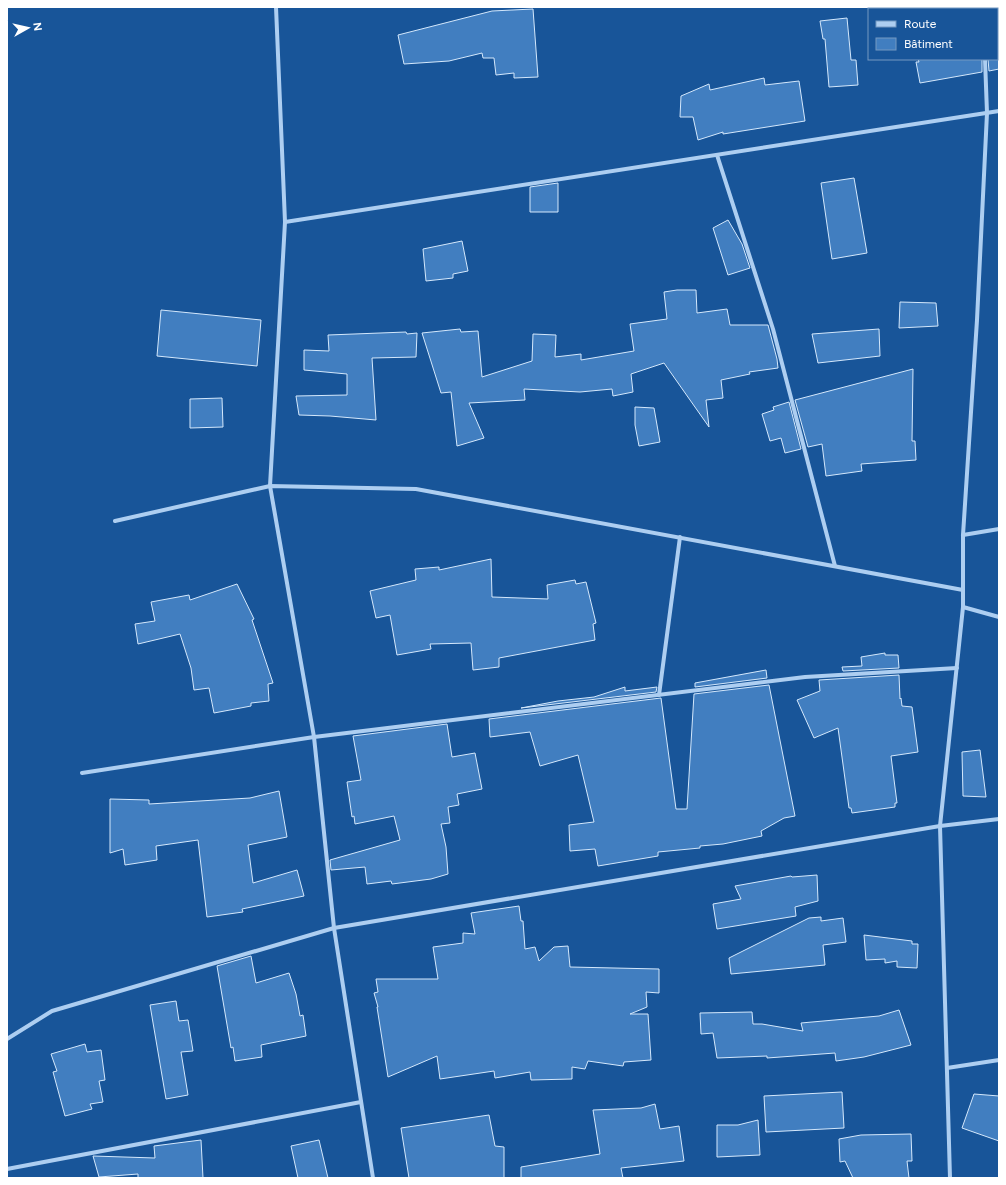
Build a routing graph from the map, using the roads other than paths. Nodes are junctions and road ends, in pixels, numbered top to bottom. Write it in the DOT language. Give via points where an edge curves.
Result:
graph roads {
  1 [pos="276,7"];
  2 [pos="985,60"];
  3 [pos="999,111"];
  4 [pos="987,113"];
  5 [pos="718,155"];
  6 [pos="285,222"];
  7 [pos="270,486"];
  8 [pos="115,521"];
  9 [pos="999,529"];
  10 [pos="964,535"];
  11 [pos="680,537"];
  12 [pos="835,566"];
  13 [pos="963,590"];
  14 [pos="963,607"];
  15 [pos="999,617"];
  16 [pos="957,668"];
  17 [pos="659,695"];
  18 [pos="314,737"];
  19 [pos="82,772"];
  20 [pos="999,819"];
  21 [pos="940,826"];
  22 [pos="334,928"];
  23 [pos="7,1039"];
  24 [pos="999,1060"];
  25 [pos="947,1068"];
  26 [pos="360,1102"];
  27 [pos="7,1169"];
  28 [pos="373,1178"];
  29 [pos="950,1178"];
  1 -- 6 [label="street"];
  2 -- 4 [label="street"];
  3 -- 4 [label="street"];
  4 -- 5 [label="street"];
  4 -- 10 [label="street"];
  5 -- 6 [label="street"];
  5 -- 12 [label="street" via="773,329"];
  6 -- 7 [label="street"];
  7 -- 8 [label="street"];
  7 -- 11 [label="street" via="416,489"];
  7 -- 18 [label="street"];
  9 -- 10 [label="street"];
  10 -- 13 [label="street"];
  11 -- 12 [label="street"];
  11 -- 17 [label="street"];
  12 -- 13 [label="street"];
  13 -- 14 [label="street"];
  14 -- 15 [label="street"];
  14 -- 16 [label="street"];
  16 -- 17 [label="street" via="805,677"];
  16 -- 21 [label="street"];
  17 -- 18 [label="street"];
  18 -- 19 [label="street"];
  18 -- 22 [label="street"];
  20 -- 21 [label="street"];
  21 -- 22 [label="street"];
  21 -- 25 [label="street"];
  22 -- 23 [label="street" via="52,1011"];
  22 -- 26 [label="street"];
  24 -- 25 [label="street"];
  25 -- 29 [label="street"];
  26 -- 27 [label="street"];
  26 -- 28 [label="street"];
}
